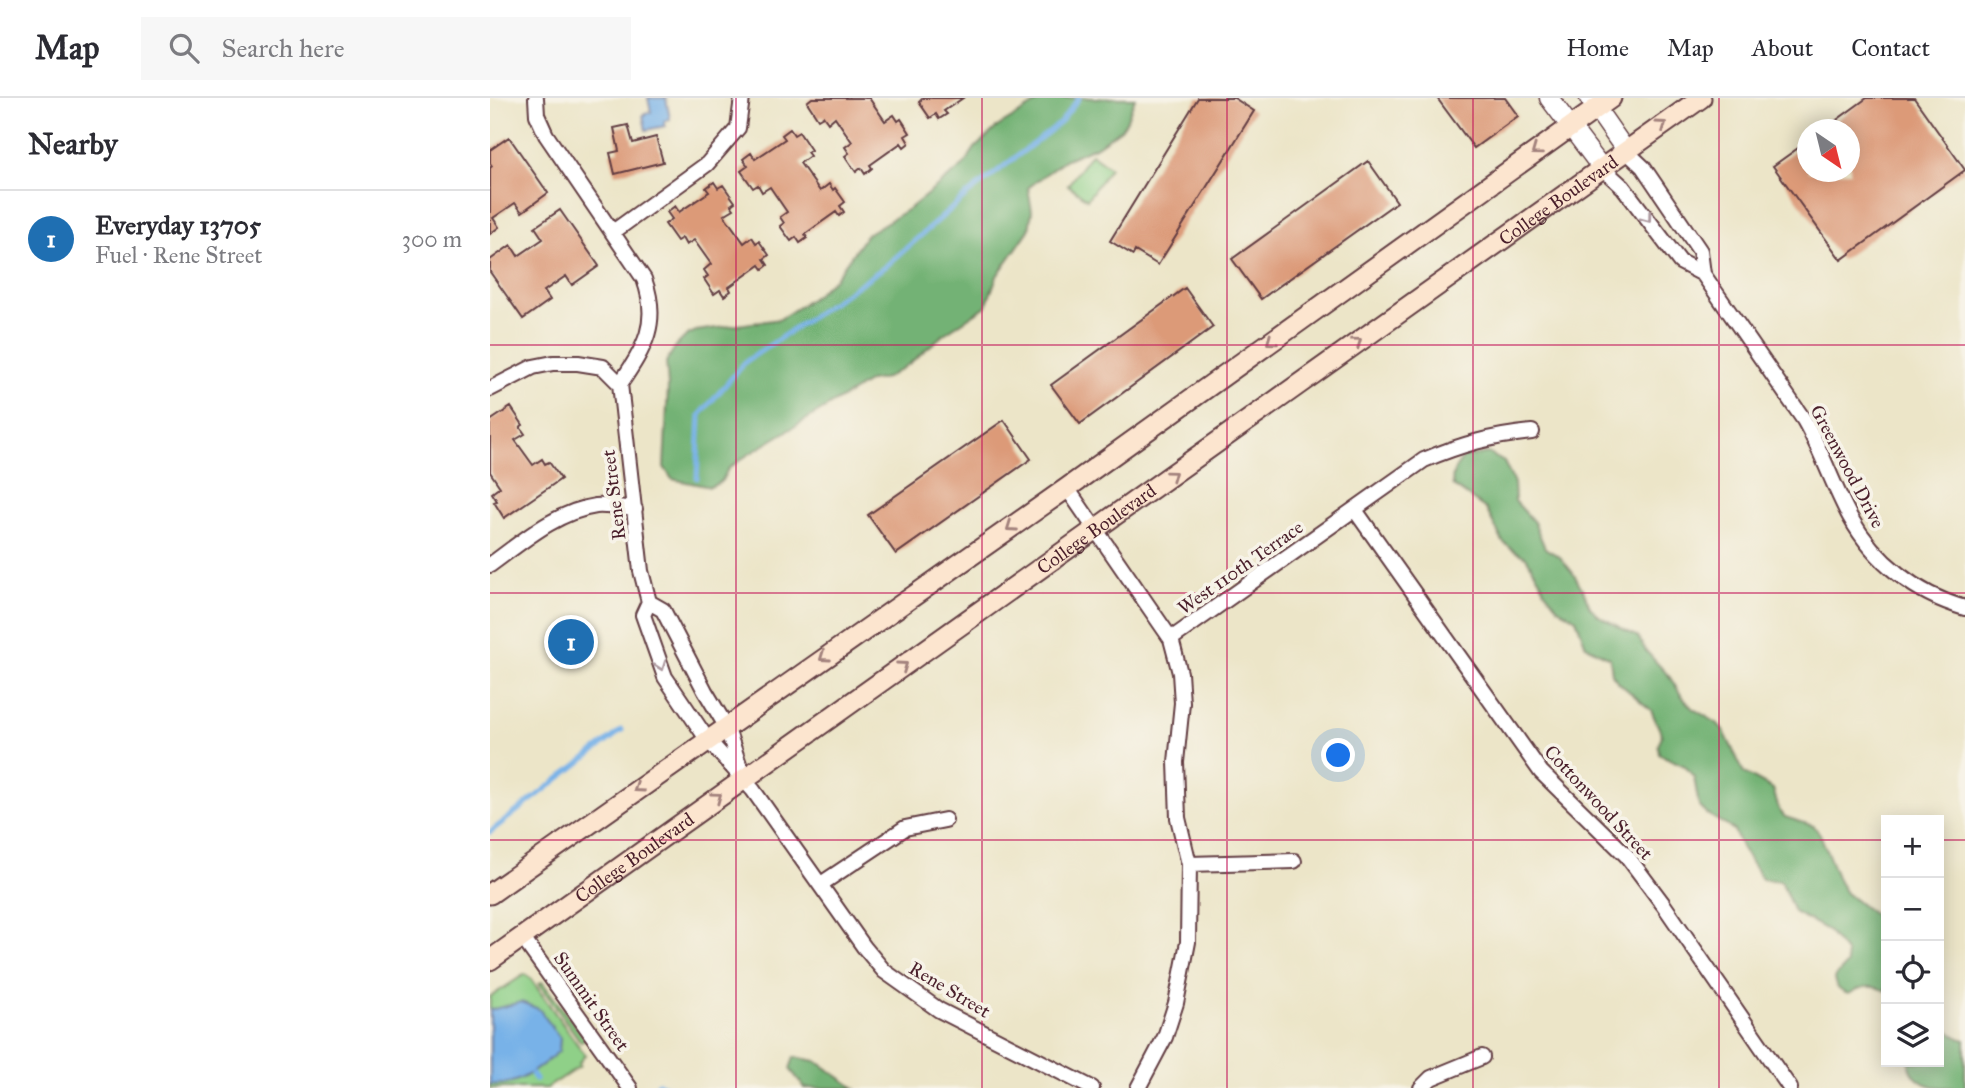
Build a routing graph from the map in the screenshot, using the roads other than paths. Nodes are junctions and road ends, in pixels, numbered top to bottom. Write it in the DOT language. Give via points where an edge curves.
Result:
graph roads {
  1 [pos="536,98"];
  2 [pos="742,98"];
  3 [pos="1549,98"];
  4 [pos="1701,98"];
  5 [pos="1599,102"];
  6 [pos="1571,127"];
  7 [pos="1626,151"];
  8 [pos="1601,167"];
  9 [pos="613,232"];
  10 [pos="1703,274"];
  11 [pos="620,384"];
  12 [pos="490,389"];
  13 [pos="1532,432"];
  14 [pos="1067,488"];
  15 [pos="635,509"];
  16 [pos="1355,510"];
  17 [pos="1096,528"];
  18 [pos="490,565"];
  19 [pos="649,602"];
  20 [pos="1965,608"];
  21 [pos="1171,639"];
  22 [pos="726,726"];
  23 [pos="707,739"];
  24 [pos="744,778"];
  25 [pos="944,820"];
  26 [pos="1294,861"];
  27 [pos="1189,864"];
  28 [pos="821,884"];
  29 [pos="491,889"];
  30 [pos="522,937"];
  31 [pos="490,960"];
  32 [pos="1482,1057"];
  33 [pos="630,1088"];
  34 [pos="1092,1088"];
  35 [pos="1138,1088"];
  36 [pos="1421,1088"];
  37 [pos="1790,1088"];
  1 -- 9 [label="street" via="546,135"];
  2 -- 9 [label="street" via="738,128 707,164"];
  3 -- 6 [label="street"];
  7 -- 4 [label="main road, College Boulevard, one-way"];
  5 -- 6 [label="main road"];
  5 -- 7 [label="street"];
  6 -- 8 [label="street"];
  6 -- 14 [label="main road, one-way"];
  7 -- 8 [label="main road, College Boulevard"];
  7 -- 10 [label="street, Greenwood Drive" via="1643,167 1700,251"];
  8 -- 10 [label="street, Greenwood Drive, one-way" via="1623,187 1679,262"];
  17 -- 8 [label="main road, College Boulevard, one-way"];
  9 -- 11 [label="street" via="644,279 652,314 649,336"];
  10 -- 20 [label="street, Greenwood Drive" via="1804,420 1868,544 1897,575 1924,592"];
  11 -- 12 [label="street" via="603,367 553,363 533,367"];
  11 -- 15 [label="street, Rene Street"];
  13 -- 16 [label="street, West 110th Terrace" via="1461,444 1424,460"];
  14 -- 17 [label="street"];
  14 -- 22 [label="main road, one-way"];
  15 -- 18 [label="street" via="598,506 573,512 549,523"];
  15 -- 19 [label="street, Rene Street"];
  16 -- 21 [label="street, West 110th Terrace"];
  16 -- 37 [label="street, Cottonwood Street" via="1541,772 1634,866"];
  17 -- 21 [label="street"];
  24 -- 17 [label="main road, College Boulevard, one-way"];
  19 -- 22 [label="street, Rene Street" via="663,610"];
  19 -- 23 [label="street, Rene Street, one-way" via="643,615 665,677"];
  21 -- 27 [label="street, West 110th Terrace" via="1182,703 1176,762 1178,818"];
  22 -- 23 [label="main road"];
  22 -- 24 [label="street, Rene Street"];
  23 -- 24 [label="street, Rene Street"];
  23 -- 29 [label="main road, one-way"];
  24 -- 28 [label="street, Rene Street"];
  30 -- 24 [label="main road, College Boulevard, one-way"];
  25 -- 28 [label="street" via="905,828"];
  26 -- 27 [label="street"];
  27 -- 35 [label="street, West 110th Terrace" via="1188,942 1182,976 1165,1037"];
  28 -- 34 [label="street, Rene Street" via="864,947 884,971 909,990"];
  30 -- 31 [label="main road, College Boulevard"];
  30 -- 33 [label="street, Summit Street"];
  32 -- 36 [label="street" via="1431,1078"];
}
